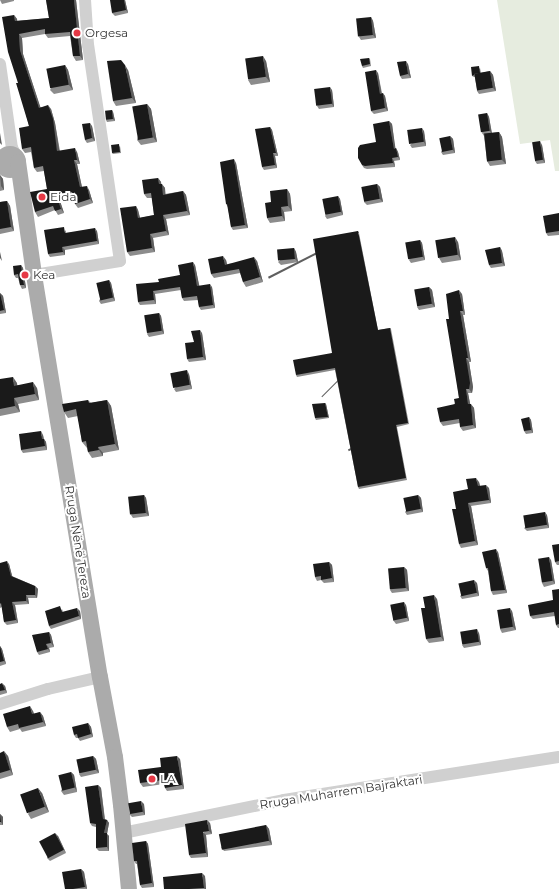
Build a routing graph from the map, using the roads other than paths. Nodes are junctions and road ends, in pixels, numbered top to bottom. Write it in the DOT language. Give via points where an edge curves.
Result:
graph roads {
  1 [pos="85,0"];
  2 [pos="0,64"];
  3 [pos="8,160"];
  4 [pos="34,275"];
  5 [pos="100,677"];
  6 [pos="0,704"];
  7 [pos="559,757"];
  8 [pos="123,833"];
  9 [pos="129,889"];
  1 -- 4 [label="street" via="88,45 120,261"];
  2 -- 3 [label="street"];
  3 -- 4 [label="main road, Rruga Nënë Tereza" via="23,196"];
  4 -- 5 [label="main road, Rruga Nënë Tereza"];
  5 -- 6 [label="street"];
  5 -- 8 [label="main road, Rruga Nënë Tereza" via="115,757"];
  7 -- 8 [label="street, Rruga Muharrem Bajraktari" via="284,800"];
  8 -- 9 [label="main road, Rruga Nënë Tereza"];
}
